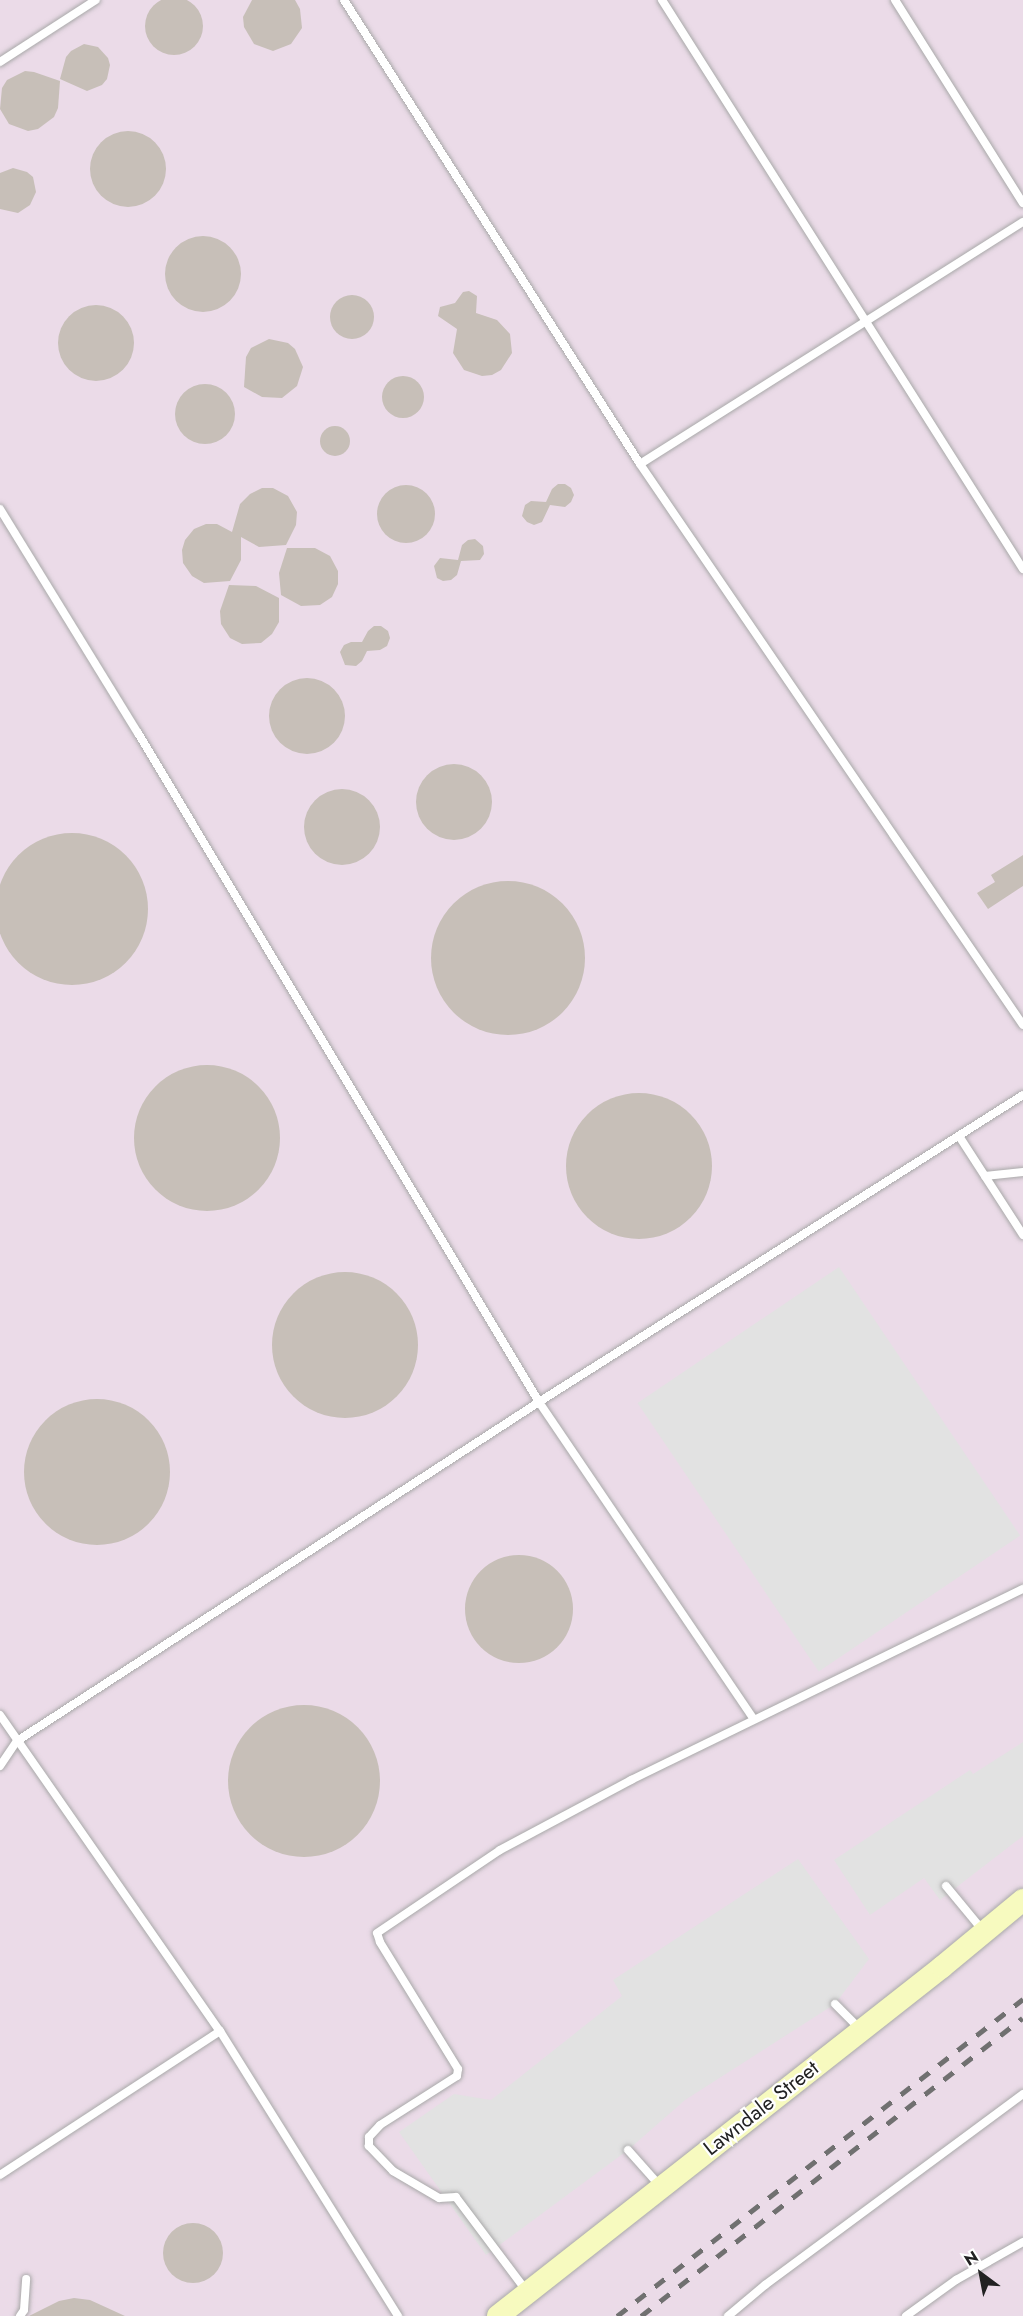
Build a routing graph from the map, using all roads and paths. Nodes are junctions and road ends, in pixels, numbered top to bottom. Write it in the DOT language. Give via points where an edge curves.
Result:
graph roads {
  1 [pos="96,0"];
  2 [pos="344,0"];
  3 [pos="663,0"];
  4 [pos="895,0"];
  5 [pos="0,62"];
  6 [pos="1023,203"];
  7 [pos="1023,222"];
  8 [pos="865,322"];
  9 [pos="640,464"];
  10 [pos="0,510"];
  11 [pos="1023,569"];
  12 [pos="1023,1025"];
  13 [pos="1023,1095"];
  14 [pos="959,1136"];
  15 [pos="1023,1172"];
  16 [pos="985,1176"];
  17 [pos="1023,1235"];
  18 [pos="539,1402"];
  19 [pos="1023,1589"];
  20 [pos="0,1715"];
  21 [pos="753,1718"];
  22 [pos="17,1740"];
  23 [pos="0,1766"];
  24 [pos="946,1886"];
  25 [pos="1023,1900"];
  26 [pos="984,1932"];
  27 [pos="835,2004"];
  28 [pos="860,2030"];
  29 [pos="220,2031"];
  30 [pos="1023,2094"];
  31 [pos="628,2150"];
  32 [pos="0,2175"];
  33 [pos="661,2187"];
  34 [pos="1023,2242"];
  35 [pos="26,2279"];
  36 [pos="528,2293"];
  37 [pos="21,2316"];
  38 [pos="398,2316"];
  39 [pos="498,2316"];
  40 [pos="728,2316"];
  41 [pos="906,2316"];
  1 -- 5 [label="lane"];
  2 -- 9 [label="lane"];
  3 -- 8 [label="lane"];
  4 -- 6 [label="lane"];
  7 -- 8 [label="lane"];
  8 -- 9 [label="lane"];
  8 -- 11 [label="lane"];
  9 -- 12 [label="lane"];
  10 -- 18 [label="lane"];
  13 -- 14 [label="lane"];
  14 -- 16 [label="lane"];
  14 -- 18 [label="lane"];
  15 -- 16 [label="lane"];
  16 -- 17 [label="lane"];
  18 -- 21 [label="lane"];
  18 -- 22 [label="lane"];
  19 -- 21 [label="lane"];
  20 -- 22 [label="lane"];
  21 -- 36 [label="lane" via="500,1850 377,1933 458,2069 457,2076 380,2125 369,2137 369,2146 393,2171 439,2198 456,2197"];
  22 -- 23 [label="lane"];
  22 -- 29 [label="lane"];
  24 -- 26 [label="lane"];
  25 -- 26 [label="main road, Lawndale Street"];
  26 -- 28 [label="main road, Lawndale Street"];
  27 -- 28 [label="lane"];
  28 -- 33 [label="main road, Lawndale Street"];
  29 -- 32 [label="lane"];
  29 -- 38 [label="lane"];
  30 -- 40 [label="lane"];
  31 -- 33 [label="lane"];
  33 -- 36 [label="main road, Lawndale Street"];
  34 -- 41 [label="lane" via="956,2280"];
  35 -- 37 [label="lane"];
  36 -- 39 [label="main road, Lawndale Street"];
}
